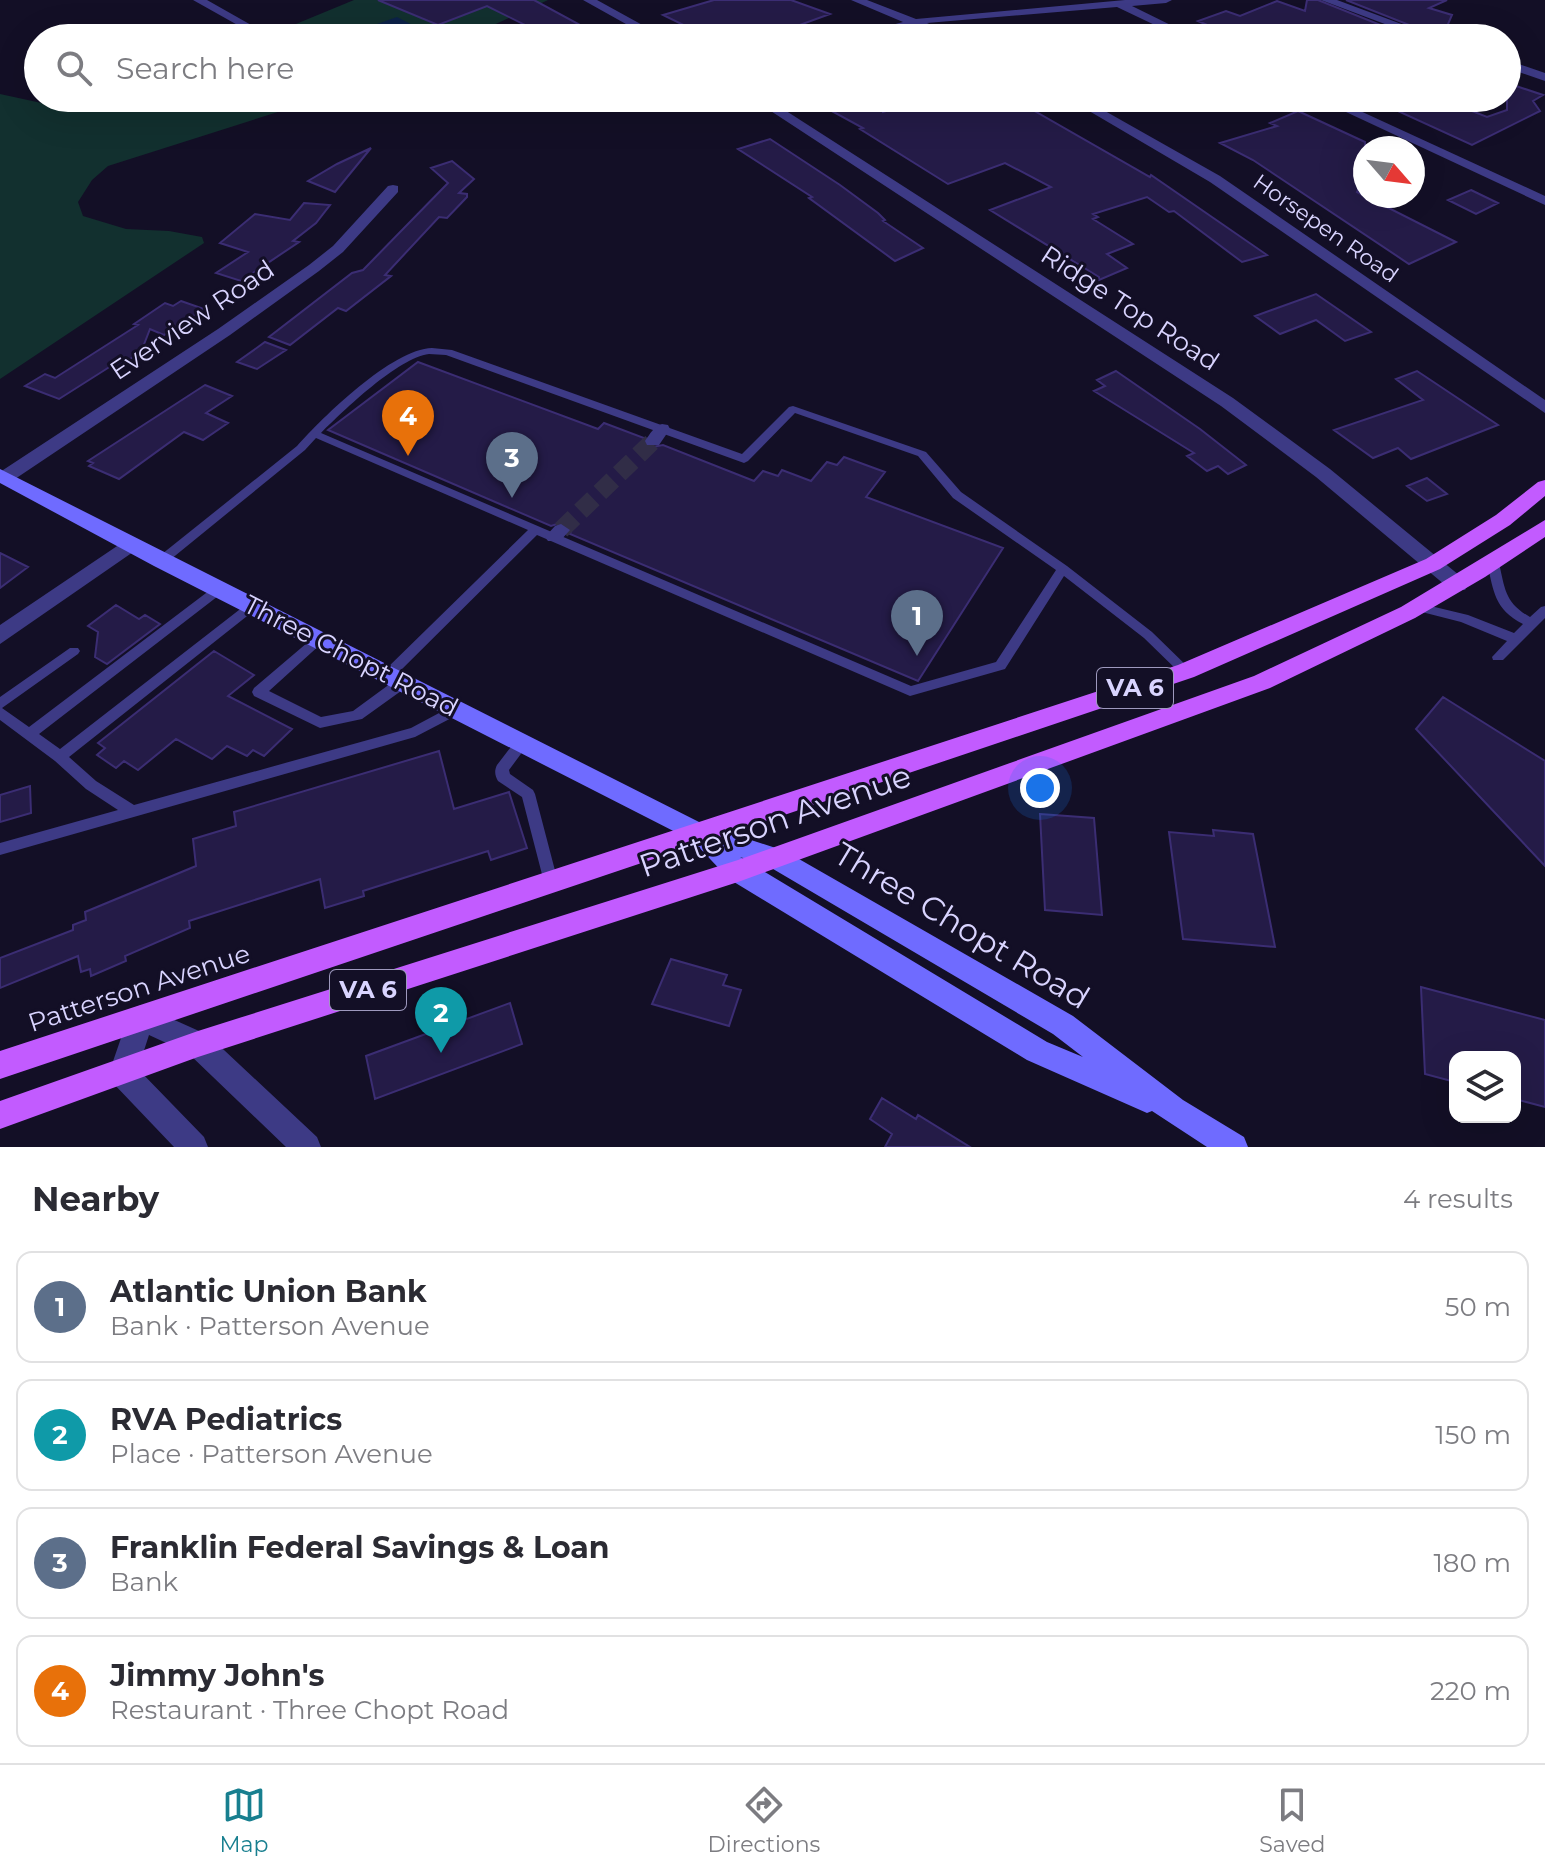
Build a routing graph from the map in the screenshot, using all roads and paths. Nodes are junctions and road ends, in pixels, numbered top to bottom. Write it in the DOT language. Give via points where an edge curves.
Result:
graph roads {
  1 [pos="199,0"];
  2 [pos="589,0"];
  3 [pos="857,0"];
  4 [pos="1166,0"];
  5 [pos="1327,0"];
  6 [pos="1117,4"];
  7 [pos="915,22"];
  8 [pos="243,24"];
  9 [pos="634,24"];
  10 [pos="907,24"];
  11 [pos="920,24"];
  12 [pos="1161,24"];
  13 [pos="1394,24"];
  14 [pos="1521,69"];
  15 [pos="1545,77"];
  16 [pos="779,112"];
  17 [pos="1098,112"];
  18 [pos="1352,112"];
  19 [pos="393,189"];
  20 [pos="1545,201"];
  21 [pos="1545,408"];
  22 [pos="313,433"];
  23 [pos="2,473"];
  24 [pos="1545,486"];
  25 [pos="1545,527"];
  26 [pos="536,529"];
  27 [pos="129,545"];
  28 [pos="161,561"];
  29 [pos="1493,563"];
  30 [pos="1433,564"];
  31 [pos="1063,569"];
  32 [pos="1458,585"];
  33 [pos="218,590"];
  34 [pos="252,606"];
  35 [pos="1418,607"];
  36 [pos="1545,610"];
  37 [pos="1531,623"];
  38 [pos="0,636"];
  39 [pos="1515,639"];
  40 [pos="318,640"];
  41 [pos="74,651"];
  42 [pos="1498,657"];
  43 [pos="1186,671"];
  44 [pos="396,679"];
  45 [pos="0,704"];
  46 [pos="456,709"];
  47 [pos="0,713"];
  48 [pos="29,734"];
  49 [pos="522,743"];
  50 [pos="60,757"];
  51 [pos="132,811"];
  52 [pos="698,833"];
  53 [pos="0,849"];
  54 [pos="776,858"];
  55 [pos="738,871"];
  56 [pos="551,882"];
  57 [pos="141,1018"];
  58 [pos="198,1044"];
  59 [pos="0,1065"];
  60 [pos="123,1073"];
  61 [pos="1173,1110"];
  62 [pos="0,1115"];
  63 [pos="194,1147"];
  64 [pos="307,1147"];
  65 [pos="1234,1147"];
  1 -- 8 [label="street"];
  2 -- 9 [label="street"];
  3 -- 7 [label="street"];
  4 -- 6 [label="street"];
  5 -- 13 [label="street"];
  6 -- 7 [label="street"];
  6 -- 12 [label="street"];
  7 -- 10 [label="street"];
  7 -- 11 [label="street"];
  14 -- 15 [label="street"];
  16 -- 30 [label="street, Ridge Top Road" via="1227,402"];
  17 -- 21 [label="street, Horsepen Road" via="1215,179"];
  18 -- 20 [label="street"];
  19 -- 23 [label="street, Everview Road" via="314,268 224,332"];
  22 -- 26 [label="lane"];
  22 -- 28 [label="lane"];
  22 -- 31 [label="lane" via="402,361 432,350 658,435 744,459 793,409 922,454 957,495"];
  23 -- 27 [label="main road, Three Chopt Road"];
  24 -- 30 [label="main road, Patterson Avenue / VA 6"];
  25 -- 29 [label="main road, Patterson Avenue / VA 6"];
  26 -- 31 [label="lane" via="558,534 910,691 1000,666"];
  26 -- 44 [label="lane"];
  27 -- 28 [label="main road, Three Chopt Road"];
  27 -- 38 [label="street"];
  28 -- 33 [label="main road, Three Chopt Road"];
  29 -- 32 [label="main road, Patterson Avenue / VA 6"];
  29 -- 37 [label="lane" via="1508,612"];
  30 -- 32 [label="street, Ridge Top Road"];
  30 -- 43 [label="main road, Patterson Avenue / VA 6"];
  31 -- 43 [label="lane"];
  32 -- 35 [label="main road, Patterson Avenue / VA 6"];
  33 -- 34 [label="main road, Three Chopt Road"];
  33 -- 48 [label="lane"];
  34 -- 40 [label="main road, Three Chopt Road"];
  34 -- 50 [label="lane"];
  35 -- 39 [label="lane"];
  35 -- 54 [label="main road, Patterson Avenue / VA 6" via="1262,682"];
  36 -- 37 [label="lane"];
  37 -- 39 [label="lane"];
  39 -- 42 [label="lane"];
  40 -- 44 [label="main road, Three Chopt Road"];
  40 -- 44 [label="lane" via="259,692 320,723 357,715"];
  41 -- 45 [label="lane"];
  43 -- 52 [label="main road, Patterson Avenue / VA 6"];
  44 -- 46 [label="main road, Three Chopt Road"];
  46 -- 49 [label="main road, Three Chopt Road"];
  46 -- 51 [label="lane" via="415,732"];
  47 -- 48 [label="lane"];
  48 -- 50 [label="lane"];
  49 -- 52 [label="main road, Three Chopt Road"];
  49 -- 56 [label="lane" via="502,769 503,777 528,794"];
  50 -- 51 [label="lane"];
  51 -- 53 [label="lane"];
  52 -- 54 [label="main road, Three Chopt Road"];
  52 -- 55 [label="main road, Three Chopt Road"];
  52 -- 56 [label="main road, Patterson Avenue / VA 6"];
  54 -- 55 [label="main road, Patterson Avenue / VA 6"];
  54 -- 61 [label="main road, Three Chopt Road" via="1063,1025"];
  55 -- 58 [label="main road, Patterson Avenue / VA 6"];
  55 -- 61 [label="main road, Three Chopt Road" via="1037,1051"];
  56 -- 57 [label="main road, Patterson Avenue / VA 6"];
  57 -- 58 [label="street"];
  57 -- 59 [label="main road, Patterson Avenue / VA 6"];
  57 -- 60 [label="street"];
  58 -- 60 [label="main road, Patterson Avenue / VA 6"];
  58 -- 64 [label="street"];
  60 -- 62 [label="main road, Patterson Avenue / VA 6"];
  60 -- 63 [label="street"];
  61 -- 65 [label="main road, Three Chopt Road"];
}
